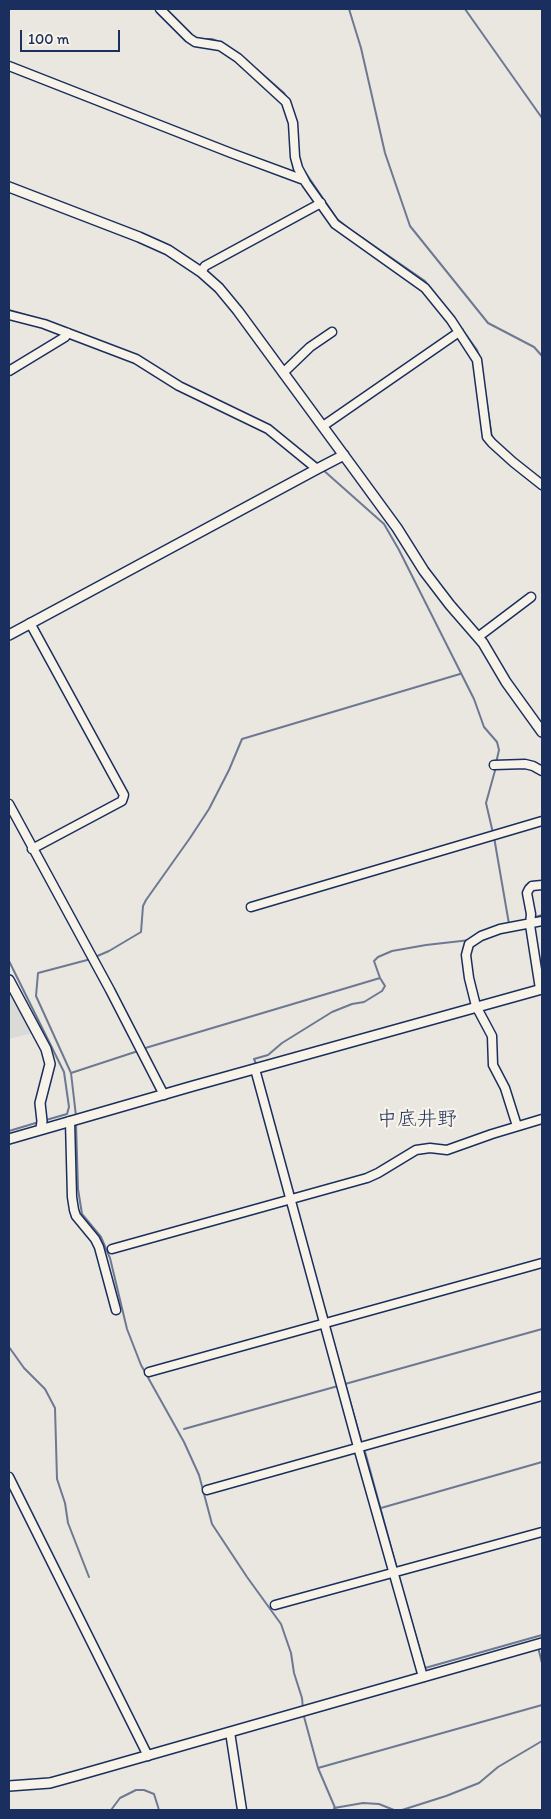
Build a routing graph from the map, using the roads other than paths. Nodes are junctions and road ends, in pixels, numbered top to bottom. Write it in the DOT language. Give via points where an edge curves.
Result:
graph roads {
  1 [pos="160,9"];
  2 [pos="9,66"];
  3 [pos="304,180"];
  4 [pos="9,187"];
  5 [pos="321,204"];
  6 [pos="201,272"];
  7 [pos="9,315"];
  8 [pos="332,332"];
  9 [pos="459,332"];
  10 [pos="68,333"];
  11 [pos="9,371"];
  12 [pos="283,373"];
  13 [pos="323,426"];
  14 [pos="344,456"];
  15 [pos="316,469"];
  16 [pos="542,485"];
  17 [pos="531,597"];
  18 [pos="30,623"];
  19 [pos="9,635"];
  20 [pos="478,637"];
  21 [pos="542,732"];
  22 [pos="494,765"];
  23 [pos="542,771"];
  24 [pos="9,804"];
  25 [pos="542,820"];
  26 [pos="32,849"];
  27 [pos="542,885"];
  28 [pos="251,907"];
  29 [pos="542,921"];
  30 [pos="530,924"];
  31 [pos="9,980"];
  32 [pos="541,989"];
  33 [pos="476,1006"];
  34 [pos="255,1069"];
  35 [pos="164,1095"];
  36 [pos="542,1119"];
  37 [pos="70,1121"];
  38 [pos="517,1126"];
  39 [pos="41,1130"];
  40 [pos="9,1139"];
  41 [pos="291,1198"];
  42 [pos="112,1249"];
  43 [pos="542,1263"];
  44 [pos="116,1310"];
  45 [pos="325,1323"];
  46 [pos="149,1372"];
  47 [pos="542,1396"];
  48 [pos="358,1447"];
  49 [pos="9,1477"];
  50 [pos="207,1490"];
  51 [pos="542,1532"];
  52 [pos="394,1573"];
  53 [pos="275,1605"];
  54 [pos="542,1643"];
  55 [pos="423,1677"];
  56 [pos="230,1732"];
  57 [pos="148,1756"];
  58 [pos="9,1786"];
  59 [pos="242,1810"];
  1 -- 3 [label="street" via="195,42 220,46 238,58 282,98 290,110 295,157"];
  2 -- 3 [label="street"];
  3 -- 5 [label="street"];
  4 -- 6 [label="street" via="139,237 168,250"];
  5 -- 6 [label="street" via="205,266"];
  5 -- 9 [label="street" via="335,224 425,288"];
  6 -- 12 [label="street" via="238,311"];
  7 -- 10 [label="street"];
  8 -- 12 [label="street" via="310,347"];
  9 -- 13 [label="street"];
  9 -- 16 [label="street" via="477,360 488,437"];
  10 -- 11 [label="street"];
  10 -- 15 [label="street" via="136,359 178,386 268,429"];
  12 -- 13 [label="street"];
  13 -- 14 [label="street"];
  14 -- 15 [label="street"];
  14 -- 20 [label="street" via="424,571"];
  15 -- 18 [label="street"];
  17 -- 20 [label="street"];
  18 -- 19 [label="street"];
  18 -- 26 [label="street" via="124,795 122,801"];
  20 -- 21 [label="street"];
  22 -- 23 [label="street" via="525,764"];
  24 -- 26 [label="street"];
  25 -- 28 [label="street"];
  26 -- 35 [label="street"];
  27 -- 30 [label="street" via="528,888"];
  29 -- 30 [label="street"];
  30 -- 32 [label="street"];
  30 -- 33 [label="street" via="500,929 469,944 466,955"];
  31 -- 39 [label="street" via="46,1049 50,1064 40,1103"];
  32 -- 33 [label="street"];
  33 -- 34 [label="street"];
  33 -- 38 [label="street" via="492,1036 493,1065 505,1088"];
  34 -- 35 [label="street"];
  34 -- 41 [label="street"];
  35 -- 37 [label="street"];
  36 -- 38 [label="street"];
  37 -- 39 [label="street"];
  37 -- 44 [label="street" via="74,1210 99,1247"];
  38 -- 41 [label="street" via="447,1150 416,1150 367,1178"];
  39 -- 40 [label="street"];
  41 -- 42 [label="street"];
  41 -- 45 [label="street"];
  43 -- 45 [label="street"];
  45 -- 46 [label="street"];
  45 -- 48 [label="street"];
  47 -- 48 [label="street"];
  48 -- 50 [label="street"];
  48 -- 52 [label="street"];
  49 -- 57 [label="street"];
  51 -- 52 [label="street"];
  52 -- 53 [label="street"];
  52 -- 55 [label="street"];
  54 -- 55 [label="street"];
  55 -- 56 [label="street"];
  56 -- 57 [label="street"];
  56 -- 59 [label="street"];
  57 -- 58 [label="street" via="50,1783"];
}
